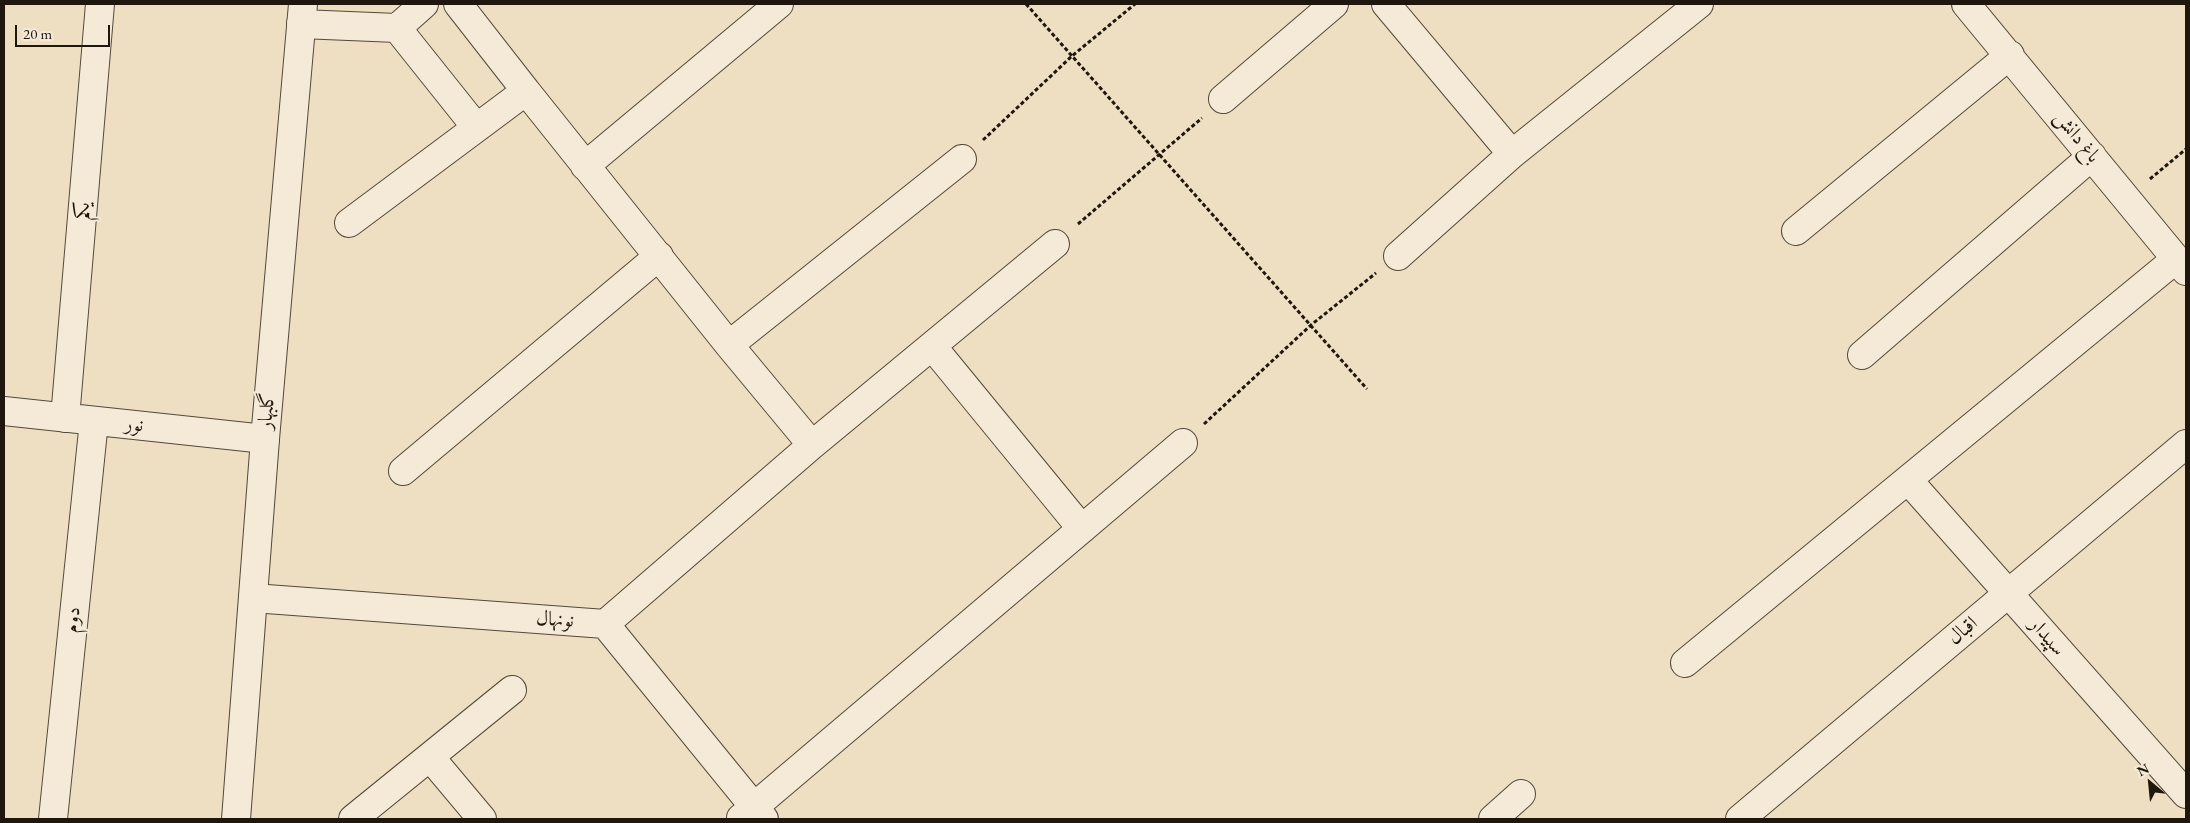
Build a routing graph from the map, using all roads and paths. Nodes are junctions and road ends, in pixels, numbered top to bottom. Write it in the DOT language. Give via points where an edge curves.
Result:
graph roads {
  1 [pos="100,4"];
  2 [pos="424,4"];
  3 [pos="458,4"];
  4 [pos="779,4"];
  5 [pos="1026,4"];
  6 [pos="1135,4"];
  7 [pos="1334,4"];
  8 [pos="1386,4"];
  9 [pos="1699,4"];
  10 [pos="1966,4"];
  11 [pos="302,14"];
  12 [pos="397,28"];
  13 [pos="2010,55"];
  14 [pos="1072,56"];
  15 [pos="526,91"];
  16 [pos="1223,99"];
  17 [pos="476,126"];
  18 [pos="2186,149"];
  19 [pos="1512,154"];
  20 [pos="1160,155"];
  21 [pos="2092,156"];
  22 [pos="962,159"];
  23 [pos="585,166"];
  24 [pos="2127,199"];
  25 [pos="349,223"];
  26 [pos="1796,231"];
  27 [pos="1054,244"];
  28 [pos="659,256"];
  29 [pos="1398,256"];
  30 [pos="2181,265"];
  31 [pos="1311,325"];
  32 [pos="729,345"];
  33 [pos="932,346"];
  34 [pos="1862,355"];
  35 [pos="1367,388"];
  36 [pos="4,411"];
  37 [pos="65,418"];
  38 [pos="94,421"];
  39 [pos="265,439"];
  40 [pos="1183,443"];
  41 [pos="2186,444"];
  42 [pos="812,445"];
  43 [pos="403,471"];
  44 [pos="1908,480"];
  45 [pos="1082,529"];
  46 [pos="2009,593"];
  47 [pos="253,598"];
  48 [pos="606,624"];
  49 [pos="1685,663"];
  50 [pos="512,690"];
  51 [pos="430,757"];
  52 [pos="2182,781"];
  53 [pos="1521,794"];
  54 [pos="753,815"];
  55 [pos="53,819"];
  56 [pos="236,819"];
  57 [pos="353,819"];
  58 [pos="482,819"];
  59 [pos="1493,819"];
  60 [pos="1740,819"];
  1 -- 37 [label="street, یکم"];
  2 -- 12 [label="street"];
  3 -- 15 [label="street"];
  4 -- 23 [label="street"];
  5 -- 14 [label="path"];
  6 -- 14 [label="path"];
  7 -- 16 [label="street"];
  8 -- 19 [label="street"];
  9 -- 19 [label="street"];
  10 -- 13 [label="street, باغ دانش"];
  11 -- 12 [label="street"];
  11 -- 39 [label="street, گلبهار"];
  12 -- 17 [label="street"];
  13 -- 21 [label="street, باغ دانش"];
  13 -- 26 [label="street"];
  14 -- 20 [label="path"];
  14 -- 22 [label="path"];
  15 -- 17 [label="street"];
  15 -- 23 [label="street"];
  16 -- 20 [label="path"];
  17 -- 25 [label="street"];
  18 -- 24 [label="path"];
  19 -- 29 [label="street"];
  20 -- 27 [label="path"];
  20 -- 31 [label="path"];
  21 -- 24 [label="street, باغ دانش"];
  21 -- 34 [label="street"];
  22 -- 32 [label="street"];
  23 -- 28 [label="street"];
  24 -- 30 [label="street, باغ دانش"];
  27 -- 33 [label="street"];
  28 -- 32 [label="street"];
  28 -- 43 [label="street"];
  29 -- 31 [label="path"];
  30 -- 44 [label="street"];
  31 -- 35 [label="path"];
  31 -- 40 [label="path"];
  32 -- 42 [label="street"];
  33 -- 42 [label="street"];
  33 -- 45 [label="street"];
  36 -- 37 [label="street, نور"];
  37 -- 38 [label="street, نور"];
  38 -- 39 [label="street, نور"];
  38 -- 55 [label="street, دوم"];
  39 -- 47 [label="street, گلبهار"];
  40 -- 45 [label="street"];
  41 -- 46 [label="street, اقبال"];
  42 -- 48 [label="street"];
  44 -- 46 [label="street, سپیدار"];
  44 -- 49 [label="street"];
  45 -- 54 [label="street"];
  46 -- 52 [label="street, سپیدار"];
  46 -- 60 [label="street, اقبال"];
  47 -- 48 [label="street, نونهال"];
  47 -- 56 [label="street, گلبهار"];
  48 -- 54 [label="street"];
  50 -- 51 [label="street"];
  51 -- 57 [label="street"];
  51 -- 58 [label="street"];
  53 -- 59 [label="street"];
}
